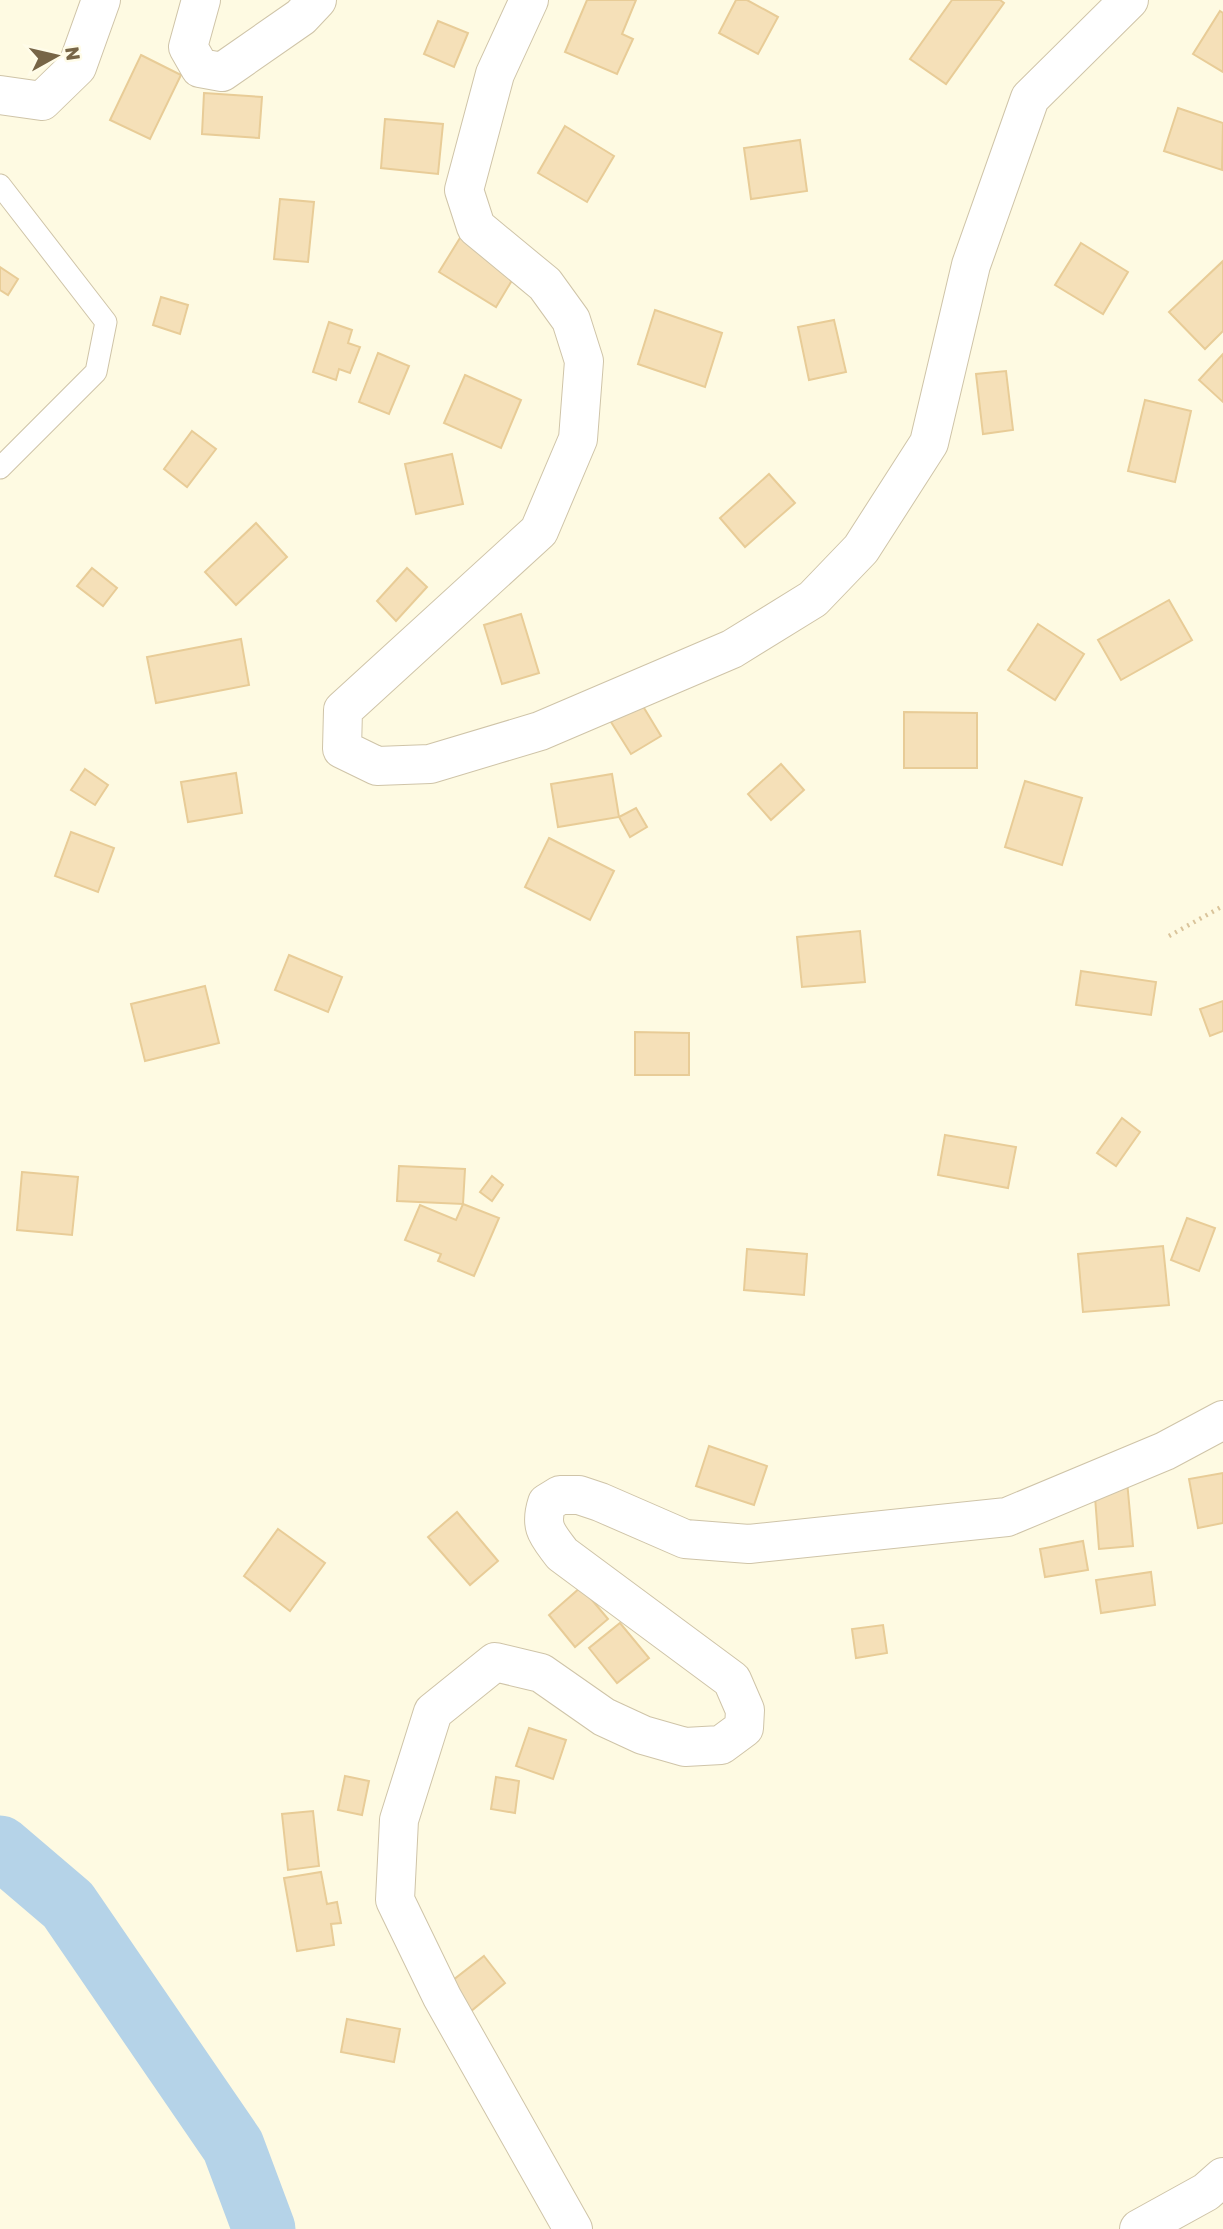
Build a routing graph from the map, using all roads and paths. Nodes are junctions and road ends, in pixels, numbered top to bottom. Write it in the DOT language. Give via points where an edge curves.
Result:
graph roads {
  1 [pos="101,0"];
  2 [pos="201,0"];
  3 [pos="317,0"];
  4 [pos="529,0"];
  5 [pos="1129,0"];
  6 [pos="1,103"];
  7 [pos="0,185"];
  8 [pos="0,468"];
  9 [pos="1223,906"];
  10 [pos="1170,936"];
  11 [pos="1223,1420"];
  12 [pos="1223,2177"];
  13 [pos="573,2229"];
  14 [pos="1139,2229"];
  1 -- 6 [label="street" via="77,67 69,76 42,101"];
  2 -- 3 [label="street" via="188,47 200,68 222,72 301,17"];
  4 -- 5 [label="street" via="495,74 464,190 477,227 545,284 571,320 584,361 578,439 540,530 343,710 342,749 377,766 430,764 540,731 732,649 813,599 861,549 929,443 971,265 1030,98"];
  7 -- 8 [label="lane" via="106,322 96,372"];
  9 -- 10 [label="path"];
  11 -- 13 [label="street" via="1165,1451 1007,1517 749,1544 685,1539 579,1495 560,1495 547,1503 542,1517 545,1531 562,1554 732,1680 745,1710 744,1728 721,1745 685,1747 604,1717 541,1673 495,1662 433,1712 399,1820 395,1900 442,1997"];
  12 -- 14 [label="street" via="1206,2192"];
}
